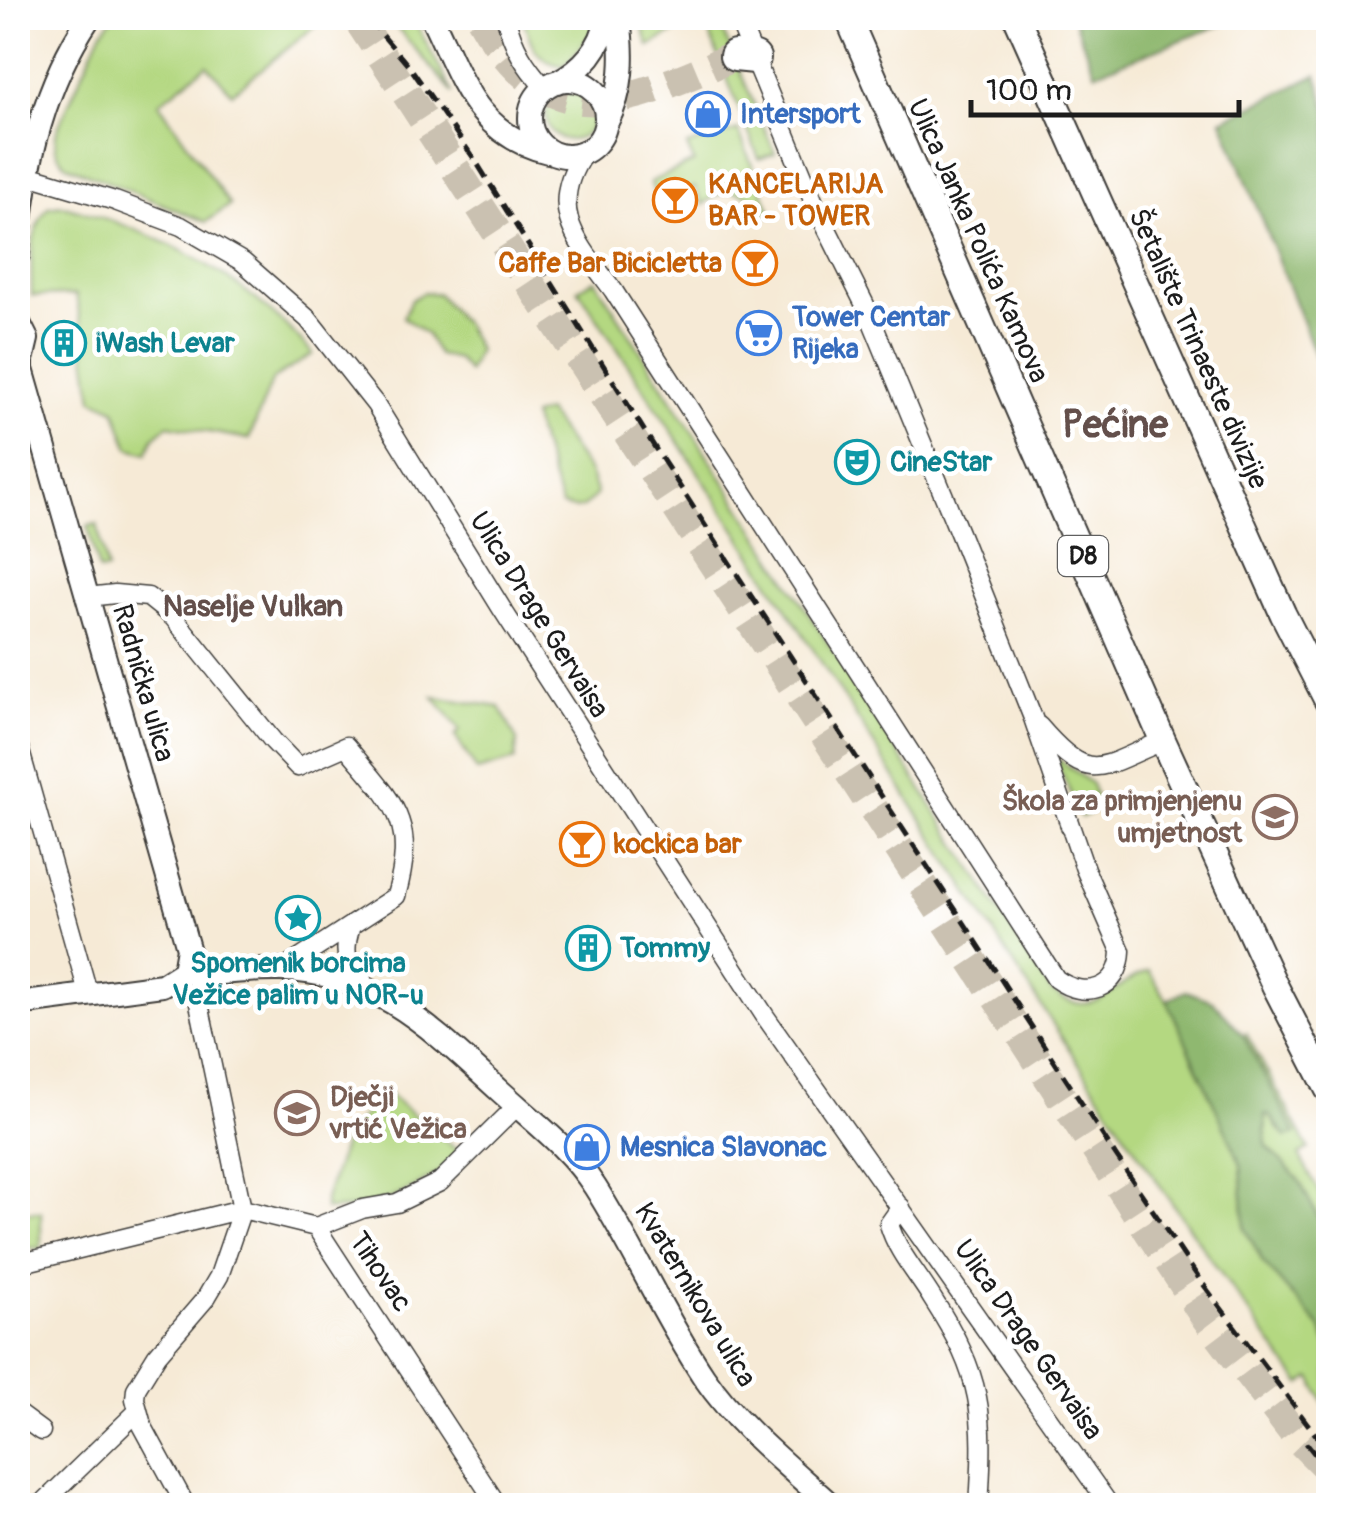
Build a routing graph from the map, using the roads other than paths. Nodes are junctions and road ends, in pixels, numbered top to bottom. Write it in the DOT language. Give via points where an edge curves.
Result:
graph roads {
  1 [pos="88,18"];
  2 [pos="432,18"];
  3 [pos="506,18"];
  4 [pos="607,18"];
  5 [pos="620,18"];
  6 [pos="738,18"];
  7 [pos="848,18"];
  8 [pos="1018,18"];
  9 [pos="546,90"];
  10 [pos="483,114"];
  11 [pos="606,124"];
  12 [pos="551,152"];
  13 [pos="584,153"];
  14 [pos="28,176"];
  15 [pos="18,255"];
  16 [pos="20,319"];
  17 [pos="19,366"];
  18 [pos="87,598"];
  19 [pos="1328,702"];
  20 [pos="1032,718"];
  21 [pos="1163,741"];
  22 [pos="18,744"];
  23 [pos="345,932"];
  24 [pos="284,970"];
  25 [pos="190,973"];
  26 [pos="356,984"];
  27 [pos="89,996"];
  28 [pos="18,1004"];
  29 [pos="1328,1088"];
  30 [pos="517,1106"];
  31 [pos="900,1207"];
  32 [pos="242,1209"];
  33 [pos="316,1227"];
  34 [pos="18,1264"];
  35 [pos="138,1411"];
  36 [pos="18,1414"];
  37 [pos="41,1431"];
  38 [pos="40,1506"];
  39 [pos="186,1506"];
  40 [pos="498,1506"];
  41 [pos="832,1506"];
  42 [pos="978,1506"];
  43 [pos="1110,1506"];
  1 -- 14 [label="main road" via="49,99"];
  2 -- 10 [label="main road"];
  3 -- 9 [label="street" via="517,52"];
  4 -- 9 [label="main road" via="582,65"];
  5 -- 11 [label="main road" via="621,88"];
  6 -- 20 [label="street" via="745,57 866,306"];
  7 -- 21 [label="main road, Ulica Janka Polića Kamova / D8"];
  8 -- 19 [label="main road, Šetalište Trinaeste divizije"];
  9 -- 10 [label="main road" via="525,112 506,119"];
  9 -- 11 [label="main road" via="583,83 602,100"];
  9 -- 12 [label="main road" via="530,125"];
  10 -- 12 [label="main road" via="506,137"];
  11 -- 13 [label="main road"];
  12 -- 13 [label="main road"];
  13 -- 20 [label="street" via="565,198 579,244 1018,926 1056,979 1068,988 1098,990 1116,973 1120,951"];
  14 -- 15 [label="main road"];
  14 -- 31 [label="street, Ulica Drage Gervaisa" via="181,226 244,262 308,319 376,405 714,938"];
  16 -- 17 [label="main road, Radnička ulica" via="27,339"];
  17 -- 18 [label="main road, Radnička ulica"];
  18 -- 23 [label="street, Kvaternikova ulica" via="148,598 174,617 298,767 346,746 400,815 405,835 396,896"];
  18 -- 25 [label="main road, Radnička ulica"];
  20 -- 21 [label="street" via="1089,768 1101,769"];
  21 -- 29 [label="main road, Ulica Janka Polića Kamova / D8"];
  22 -- 27 [label="street"];
  23 -- 24 [label="street, Kvaternikova ulica"];
  23 -- 26 [label="street" via="337,970"];
  24 -- 25 [label="main road, Kvaternikova ulica"];
  24 -- 26 [label="main road, Kvaternikova ulica"];
  25 -- 27 [label="main road, Kvaternikova ulica" via="162,986"];
  25 -- 32 [label="street, Radnička ulica"];
  26 -- 30 [label="main road, Kvaternikova ulica" via="388,997"];
  27 -- 28 [label="main road, Kvaternikova ulica"];
  30 -- 33 [label="street" via="440,1182 397,1203"];
  30 -- 41 [label="main road, Kvaternikova ulica" via="593,1183 704,1378"];
  31 -- 42 [label="street, Ulica Drage Gervaisa" via="888,1224 893,1240 972,1370 983,1441"];
  31 -- 43 [label="street, Ulica Drage Gervaisa"];
  32 -- 33 [label="street, Tihovac"];
  32 -- 34 [label="street, Tihovac"];
  32 -- 35 [label="street" via="206,1298 136,1388"];
  33 -- 40 [label="street, Tihovac"];
  35 -- 38 [label="street"];
  35 -- 39 [label="street"];
  36 -- 37 [label="street"];
}
